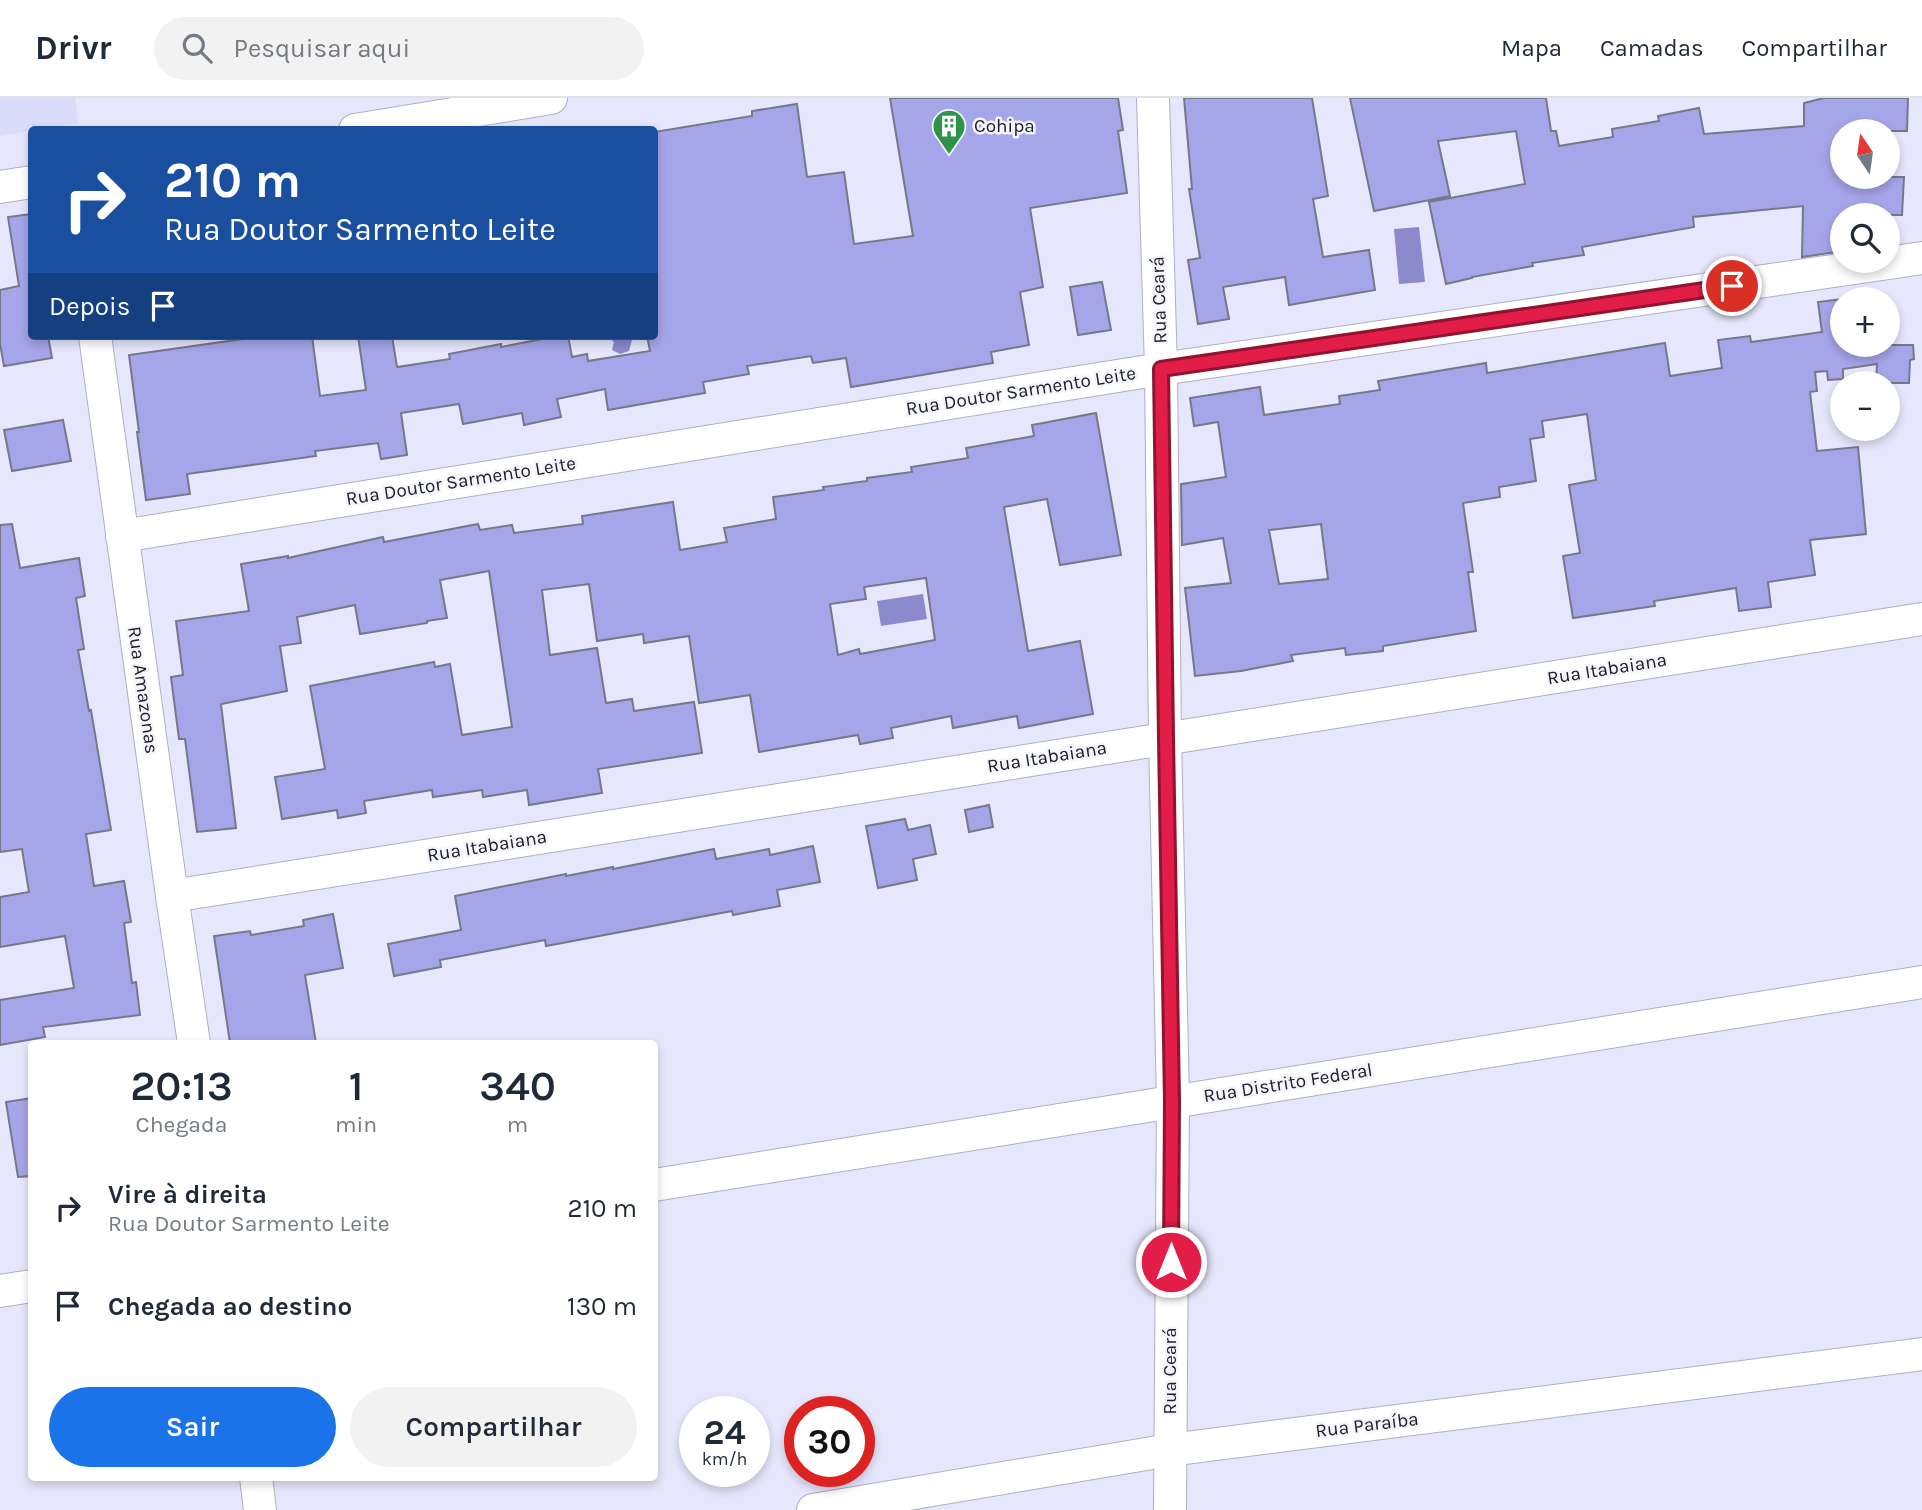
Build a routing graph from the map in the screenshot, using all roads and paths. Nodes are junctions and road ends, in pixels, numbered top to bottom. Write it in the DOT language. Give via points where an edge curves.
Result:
graph roads {
  1 [pos="551,98"];
  2 [pos="1153,98"];
  3 [pos="380,126"];
  4 [pos="28,183"];
  5 [pos="0,187"];
  6 [pos="1922,258"];
  7 [pos="96,340"];
  8 [pos="1161,369"];
  9 [pos="122,536"];
  10 [pos="1922,619"];
  11 [pos="1166,738"];
  12 [pos="172,896"];
  13 [pos="1922,982"];
  14 [pos="194,1040"];
  15 [pos="1172,1101"];
  16 [pos="658,1184"];
  17 [pos="28,1287"];
  18 [pos="0,1291"];
  19 [pos="1922,1354"];
  20 [pos="1170,1450"];
  21 [pos="256,1481"];
  22 [pos="260,1510"];
  23 [pos="813,1510"];
  24 [pos="1170,1510"];
  1 -- 3 [label="street"];
  2 -- 8 [label="street, Rua Ceará"];
  4 -- 5 [label="street"];
  6 -- 8 [label="street, Rua Doutor Sarmento Leite"];
  7 -- 9 [label="street, Rua Amazonas"];
  8 -- 9 [label="street, Rua Doutor Sarmento Leite"];
  8 -- 11 [label="street, Rua Ceará"];
  9 -- 12 [label="street, Rua Amazonas"];
  10 -- 11 [label="street, Rua Itabaiana"];
  11 -- 12 [label="street, Rua Itabaiana"];
  11 -- 15 [label="street, Rua Ceará"];
  12 -- 14 [label="street, Rua Amazonas"];
  13 -- 15 [label="street, Rua Distrito Federal"];
  15 -- 16 [label="street, Rua Distrito Federal"];
  15 -- 20 [label="street, Rua Ceará"];
  17 -- 18 [label="street"];
  19 -- 20 [label="street, Rua Paraíba"];
  20 -- 23 [label="street, Rua Paraíba"];
  20 -- 24 [label="street, Rua Ceará"];
  21 -- 22 [label="street"];
}
